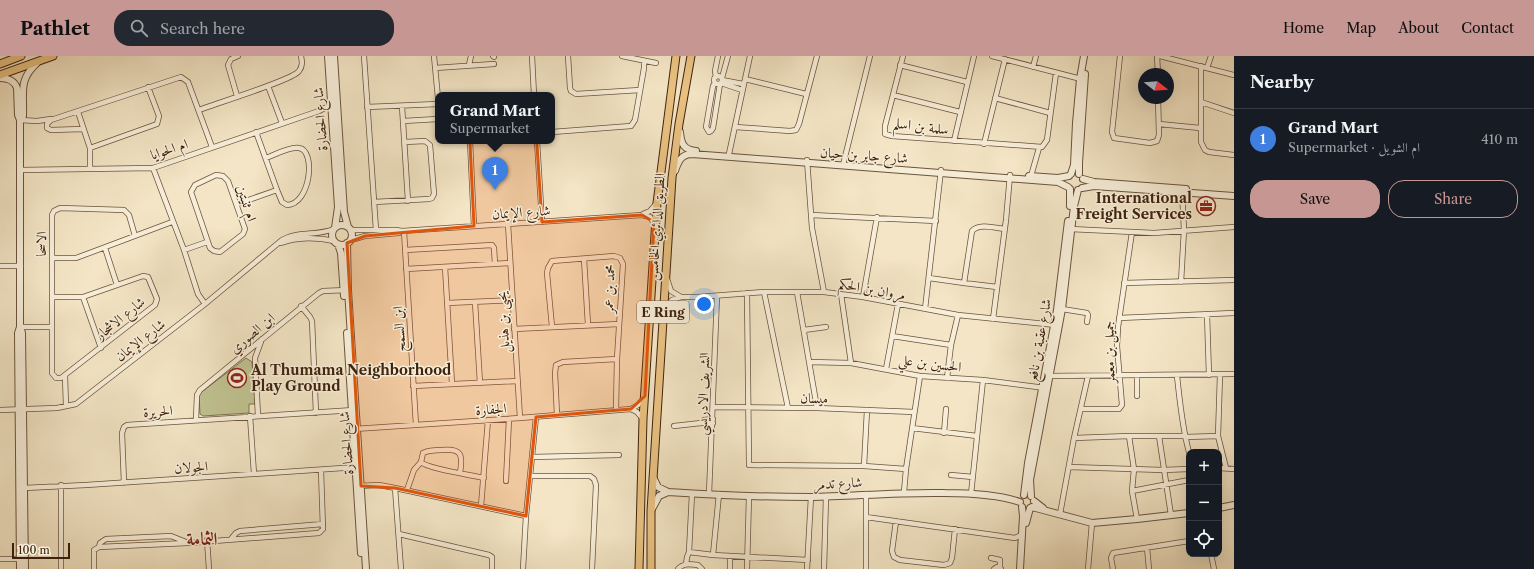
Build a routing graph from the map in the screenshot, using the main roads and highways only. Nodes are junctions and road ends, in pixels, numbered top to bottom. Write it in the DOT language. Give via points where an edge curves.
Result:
graph roads {
  1 [pos="21,56"];
  2 [pos="53,56"];
  3 [pos="676,56"];
  4 [pos="691,56"];
  5 [pos="0,64"];
  6 [pos="0,76"];
  7 [pos="639,569"];
  8 [pos="651,569"];
  1 -- 5 [label="main road"];
  2 -- 6 [label="main road"];
  3 -- 7 [label="main road, الطريق الدائري الخامس / E Ring" via="657,203 643,419"];
  4 -- 8 [label="main road, الطريق الدائري الخامس / E Ring" via="672,178 651,511"];
}
